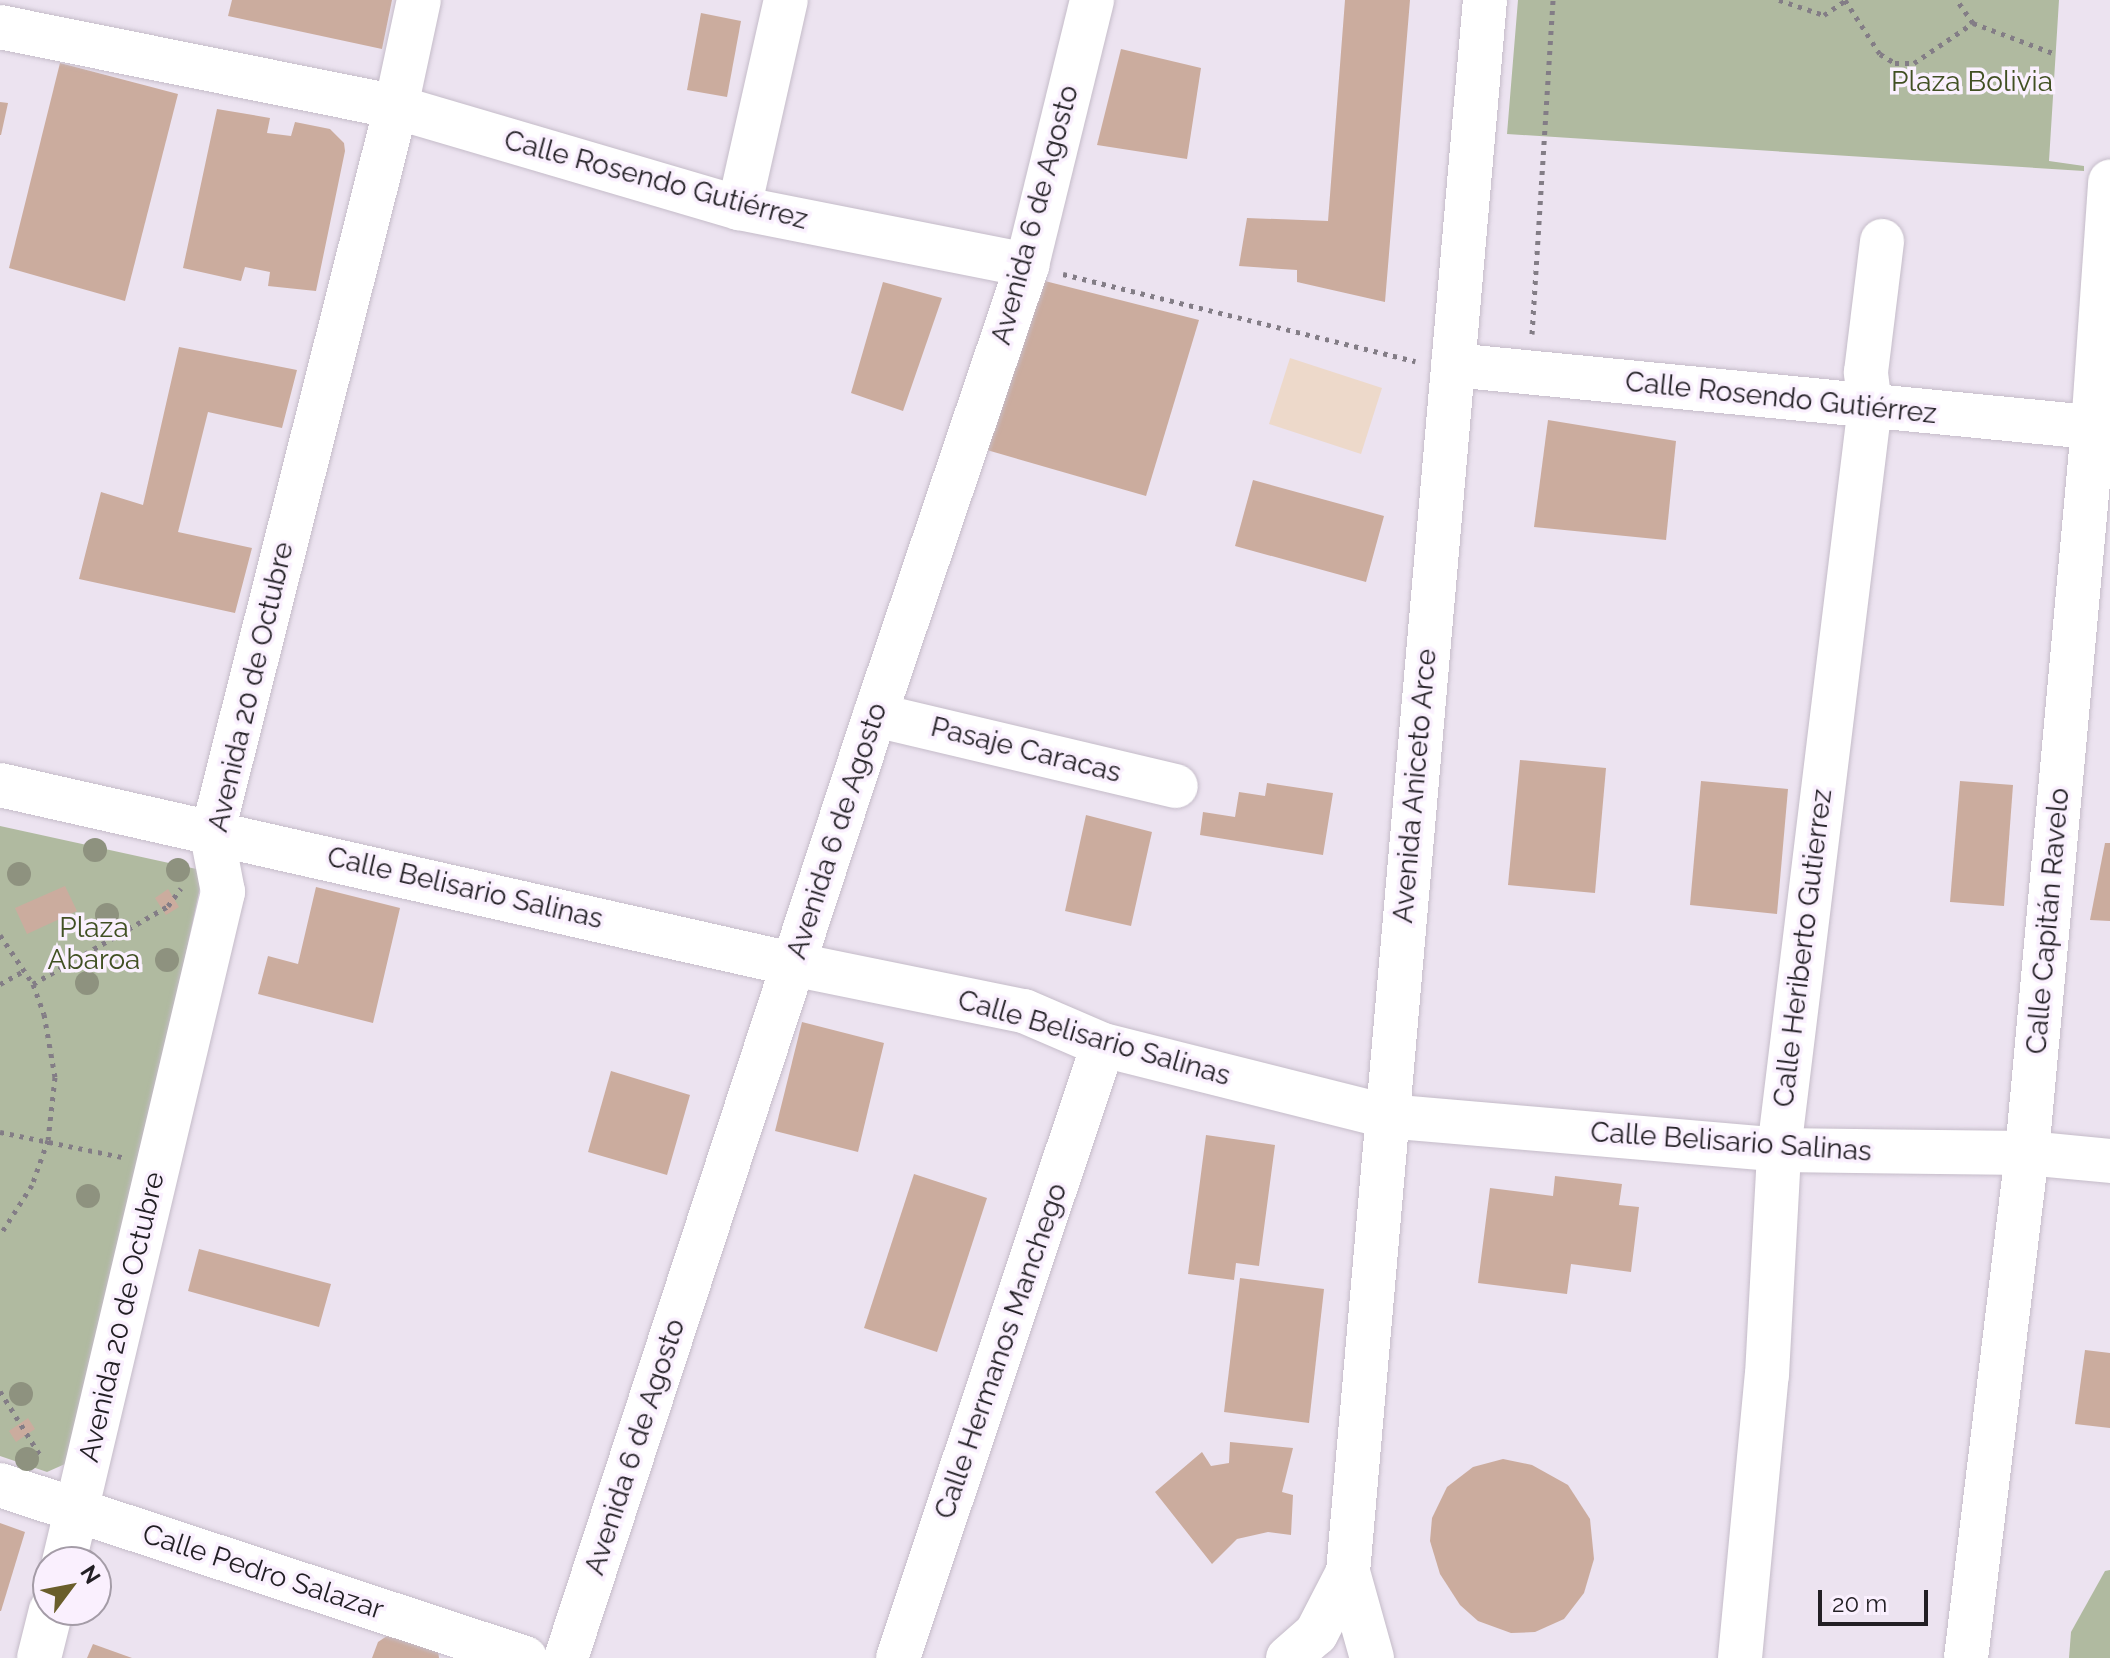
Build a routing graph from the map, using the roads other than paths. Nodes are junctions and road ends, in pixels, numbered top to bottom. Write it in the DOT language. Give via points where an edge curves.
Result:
graph roads {
  1 [pos="419,0"];
  2 [pos="786,0"];
  3 [pos="1092,0"];
  4 [pos="1485,0"];
  5 [pos="35,20"];
  6 [pos="396,107"];
  7 [pos="2110,182"];
  8 [pos="739,208"];
  9 [pos="1882,241"];
  10 [pos="1027,265"];
  11 [pos="1453,365"];
  12 [pos="1870,406"];
  13 [pos="2101,428"];
  14 [pos="875,715"];
  15 [pos="0,785"];
  16 [pos="1176,786"];
  17 [pos="212,835"];
  18 [pos="792,964"];
  19 [pos="1018,1032"];
  20 [pos="1103,1045"];
  21 [pos="1386,1116"];
  22 [pos="1779,1150"];
  23 [pos="2027,1153"];
  24 [pos="2110,1161"];
  25 [pos="0,1485"];
  26 [pos="77,1511"];
  27 [pos="68,1546"];
  28 [pos="1348,1572"];
  29 [pos="47,1626"];
  30 [pos="39,1658"];
  31 [pos="525,1658"];
  32 [pos="566,1658"];
  33 [pos="898,1658"];
  34 [pos="1288,1658"];
  35 [pos="1372,1658"];
  36 [pos="1740,1658"];
  37 [pos="1966,1658"];
  1 -- 6 [label="main road, Avenida 20 de Octubre"];
  2 -- 8 [label="main road"];
  3 -- 10 [label="main road, Avenida 6 de Agosto"];
  4 -- 11 [label="main road, Avenida Aniceto Arce"];
  5 -- 6 [label="main road, Calle Rosendo Gutiérrez"];
  6 -- 8 [label="main road, Calle Rosendo Gutiérrez"];
  6 -- 17 [label="main road, Avenida 20 de Octubre"];
  7 -- 13 [label="main road, Calle Capitán Ravelo"];
  8 -- 10 [label="main road, Calle Rosendo Gutiérrez"];
  9 -- 12 [label="main road, Calle Heriberto Gutierrez" via="1866,372"];
  10 -- 14 [label="main road, Avenida 6 de Agosto"];
  11 -- 12 [label="main road, Calle Rosendo Gutiérrez"];
  11 -- 21 [label="main road, Avenida Aniceto Arce"];
  12 -- 13 [label="main road, Calle Rosendo Gutiérrez"];
  12 -- 22 [label="main road, Calle Heriberto Gutierrez"];
  13 -- 23 [label="main road, Calle Capitán Ravelo"];
  14 -- 16 [label="main road, Pasaje Caracas"];
  14 -- 18 [label="main road, Avenida 6 de Agosto"];
  15 -- 17 [label="main road, Calle Belisario Salinas"];
  17 -- 18 [label="main road, Calle Belisario Salinas" via="286,847"];
  17 -- 26 [label="main road, Avenida 20 de Octubre" via="223,892"];
  18 -- 20 [label="main road, Calle Belisario Salinas" via="1024,1011"];
  18 -- 32 [label="main road, Avenida 6 de Agosto"];
  19 -- 20 [label="main road"];
  20 -- 21 [label="main road, Calle Belisario Salinas"];
  20 -- 33 [label="main road, Calle Hermanos Manchego"];
  21 -- 22 [label="main road, Calle Belisario Salinas"];
  21 -- 28 [label="main road, Avenida Aniceto Arce"];
  22 -- 23 [label="main road, Calle Belisario Salinas"];
  22 -- 36 [label="main road, Calle Heriberto Gutierrez" via="1767,1375"];
  23 -- 24 [label="main road, Calle Belisario Salinas"];
  23 -- 37 [label="main road, Calle Capitán Ravelo"];
  25 -- 26 [label="main road, Calle Pedro Salazar"];
  26 -- 27 [label="main road, Avenida 20 de Octubre"];
  26 -- 31 [label="main road, Calle Pedro Salazar"];
  28 -- 34 [label="main road, Avenida Aniceto Arce" via="1316,1634"];
  28 -- 35 [label="main road, Avenida Aniceto Arce"];
  29 -- 30 [label="main road"];
}
